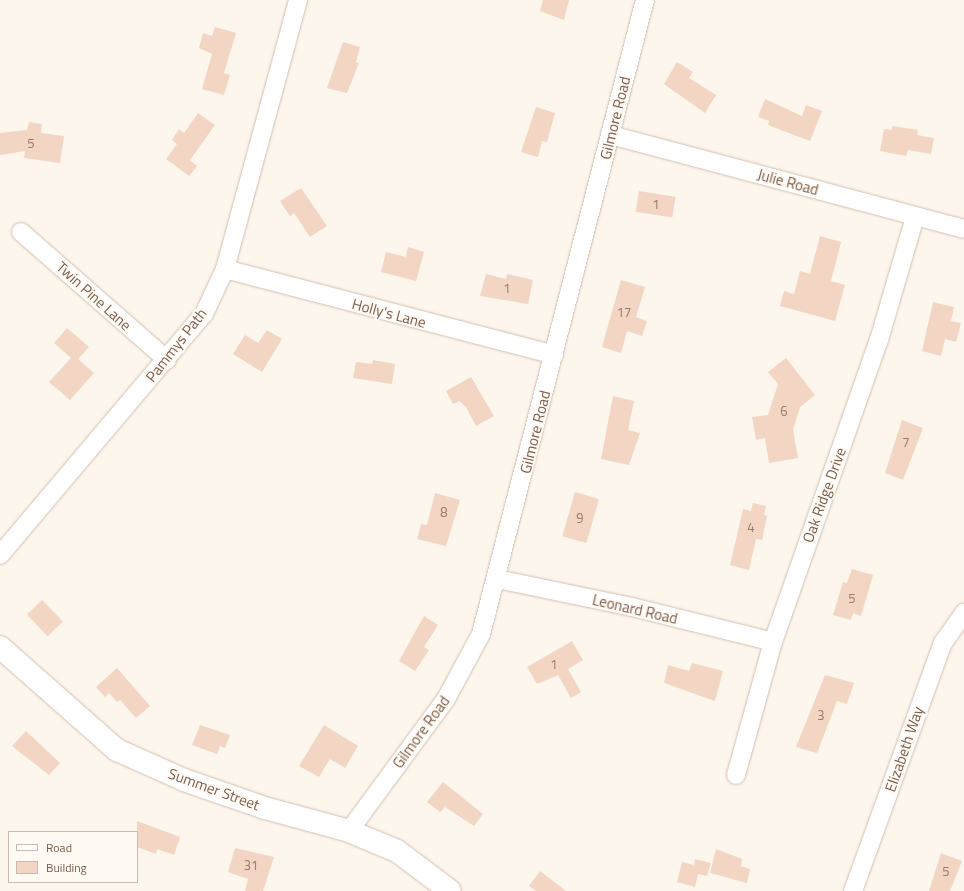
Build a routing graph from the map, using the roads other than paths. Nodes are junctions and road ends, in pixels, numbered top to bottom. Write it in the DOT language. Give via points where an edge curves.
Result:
graph roads {
  1 [pos="298,0"];
  2 [pos="645,0"];
  3 [pos="611,135"];
  4 [pos="915,217"];
  5 [pos="964,229"];
  6 [pos="21,232"];
  7 [pos="225,269"];
  8 [pos="554,355"];
  9 [pos="167,360"];
  10 [pos="0,555"];
  11 [pos="496,580"];
  12 [pos="964,612"];
  13 [pos="773,642"];
  14 [pos="1,653"];
  15 [pos="736,775"];
  16 [pos="349,831"];
  17 [pos="450,891"];
  18 [pos="853,891"];
  1 -- 7 [label="street, Pammys Path"];
  2 -- 3 [label="street, Gilmore Road"];
  3 -- 4 [label="street, Julie Road"];
  3 -- 8 [label="street, Gilmore Road"];
  4 -- 5 [label="street, Julie Road"];
  4 -- 13 [label="street, Oak Ridge Drive" via="879,340"];
  6 -- 9 [label="street, Twin Pine Lane"];
  7 -- 8 [label="street, Holly's Lane"];
  7 -- 9 [label="street, Pammys Path" via="204,314"];
  8 -- 11 [label="street, Gilmore Road"];
  9 -- 10 [label="street, Pammys Path"];
  11 -- 13 [label="street, Leonard Road" via="632,607"];
  11 -- 16 [label="street, Gilmore Road" via="467,665 446,699"];
  12 -- 18 [label="street, Elizabeth Way" via="943,642"];
  13 -- 15 [label="street, Oak Ridge Drive"];
  14 -- 16 [label="street, Summer Street" via="117,750 184,780 265,808"];
  16 -- 17 [label="street, Summer Street" via="397,851"];
}
